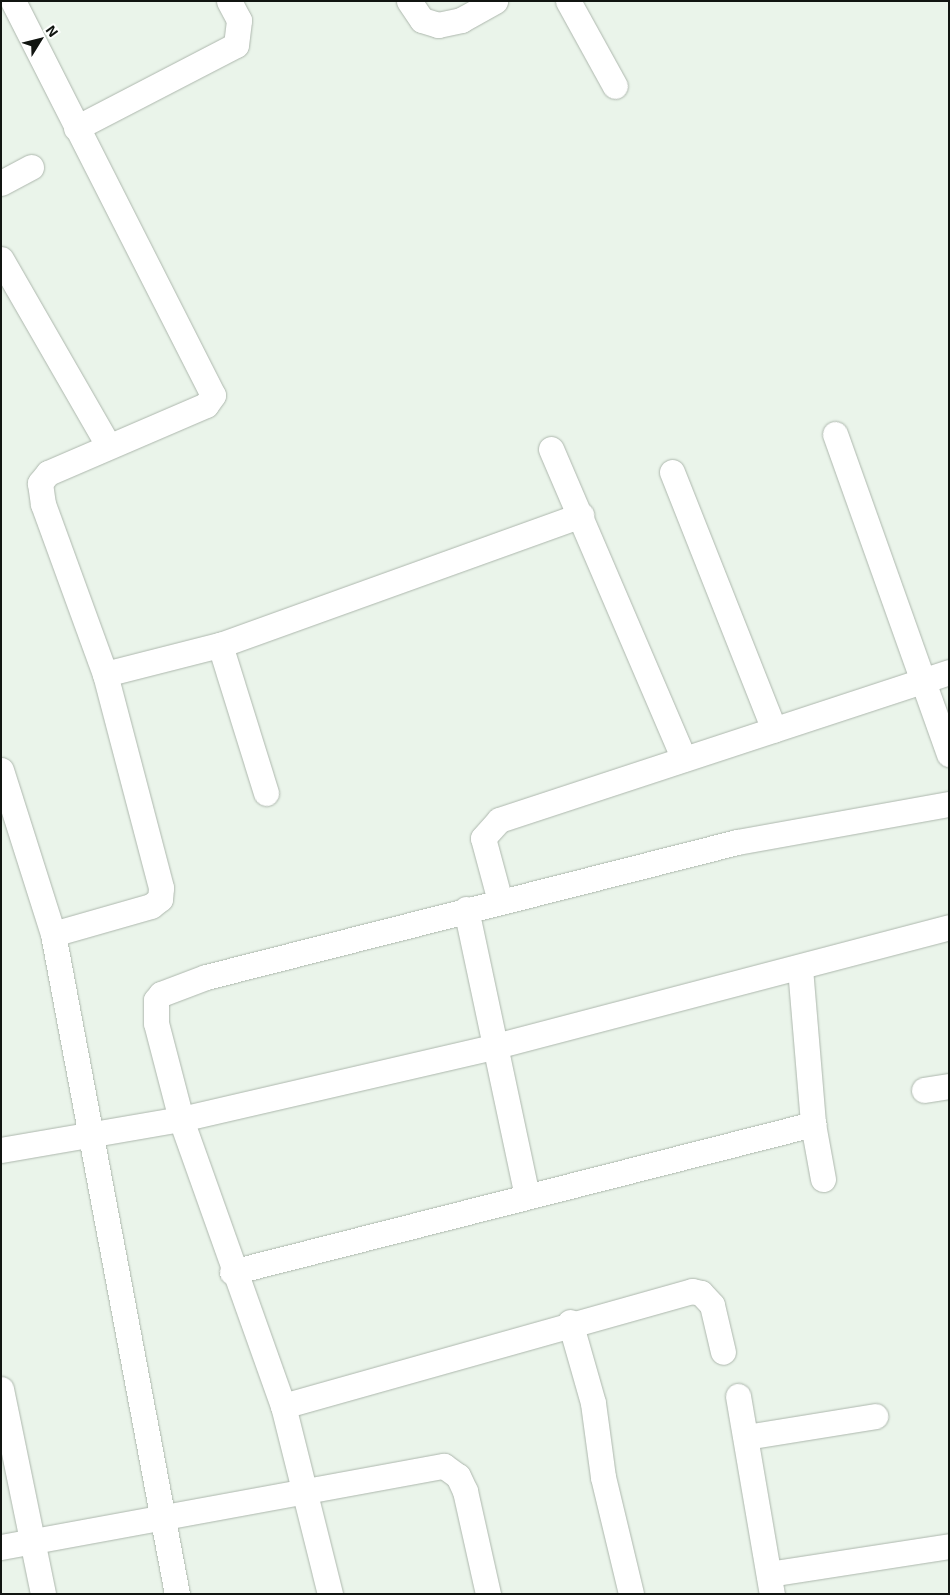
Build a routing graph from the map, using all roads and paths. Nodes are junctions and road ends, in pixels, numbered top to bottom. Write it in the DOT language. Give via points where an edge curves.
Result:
graph roads {
  1 [pos="13,1"];
  2 [pos="229,1"];
  3 [pos="409,1"];
  4 [pos="495,1"];
  5 [pos="568,1"];
  6 [pos="615,86"];
  7 [pos="76,128"];
  8 [pos="31,167"];
  9 [pos="1,183"];
  10 [pos="1,259"];
  11 [pos="835,434"];
  12 [pos="108,445"];
  13 [pos="551,450"];
  14 [pos="672,472"];
  15 [pos="581,514"];
  16 [pos="220,645"];
  17 [pos="949,672"];
  18 [pos="104,674"];
  19 [pos="924,680"];
  20 [pos="774,730"];
  21 [pos="949,754"];
  22 [pos="684,759"];
  23 [pos="1,770"];
  24 [pos="266,793"];
  25 [pos="949,804"];
  26 [pos="500,901"];
  27 [pos="466,909"];
  28 [pos="949,927"];
  29 [pos="53,934"];
  30 [pos="800,968"];
  31 [pos="496,1046"];
  32 [pos="949,1086"];
  33 [pos="924,1090"];
  34 [pos="180,1119"];
  35 [pos="813,1124"];
  36 [pos="89,1134"];
  37 [pos="1,1150"];
  38 [pos="823,1179"];
  39 [pos="528,1196"];
  40 [pos="232,1272"];
  41 [pos="570,1322"];
  42 [pos="723,1352"];
  43 [pos="1,1389"];
  44 [pos="738,1396"];
  45 [pos="283,1406"];
  46 [pos="875,1416"];
  47 [pos="4,1420"];
  48 [pos="746,1437"];
  49 [pos="307,1489"];
  50 [pos="162,1516"];
  51 [pos="33,1541"];
  52 [pos="949,1546"];
  53 [pos="1,1547"];
  54 [pos="770,1584"];
  55 [pos="43,1594"];
  56 [pos="176,1594"];
  57 [pos="330,1594"];
  58 [pos="488,1594"];
  59 [pos="631,1594"];
  1 -- 7 [label="street"];
  2 -- 7 [label="street" via="239,20 236,44"];
  3 -- 4 [label="street" via="422,20 438,25 461,20"];
  5 -- 6 [label="street"];
  7 -- 12 [label="street" via="213,386 213,395 206,405"];
  8 -- 9 [label="street"];
  10 -- 12 [label="street"];
  11 -- 19 [label="street"];
  12 -- 18 [label="street" via="48,473 40,482 43,504"];
  13 -- 15 [label="street"];
  14 -- 20 [label="street"];
  15 -- 16 [label="street"];
  15 -- 22 [label="street"];
  16 -- 18 [label="street"];
  16 -- 24 [label="street"];
  17 -- 19 [label="street"];
  18 -- 29 [label="street" via="162,894 151,906"];
  19 -- 20 [label="street"];
  19 -- 21 [label="street"];
  20 -- 22 [label="street"];
  22 -- 26 [label="street" via="498,820 486,829 483,838"];
  23 -- 29 [label="street"];
  25 -- 26 [label="street" via="737,842"];
  26 -- 27 [label="street"];
  27 -- 31 [label="street"];
  27 -- 34 [label="street" via="206,977 161,994 156,1000 156,1023"];
  28 -- 30 [label="street"];
  29 -- 36 [label="street"];
  30 -- 31 [label="street"];
  30 -- 35 [label="street"];
  31 -- 34 [label="street"];
  31 -- 39 [label="street"];
  32 -- 33 [label="street"];
  34 -- 36 [label="street"];
  34 -- 40 [label="street"];
  35 -- 38 [label="street"];
  35 -- 39 [label="street"];
  36 -- 37 [label="street"];
  36 -- 50 [label="street"];
  39 -- 40 [label="street"];
  40 -- 45 [label="street"];
  41 -- 42 [label="street" via="692,1291 700,1293 712,1305"];
  41 -- 45 [label="street"];
  41 -- 59 [label="street" via="593,1403 603,1477"];
  43 -- 47 [label="street"];
  44 -- 48 [label="street"];
  45 -- 49 [label="street"];
  46 -- 48 [label="street"];
  47 -- 51 [label="street"];
  48 -- 54 [label="street"];
  49 -- 50 [label="street"];
  49 -- 57 [label="street"];
  49 -- 58 [label="street" via="450,1468 465,1491"];
  50 -- 51 [label="street"];
  50 -- 56 [label="street"];
  51 -- 53 [label="street"];
  51 -- 55 [label="street"];
  52 -- 54 [label="street"];
}
